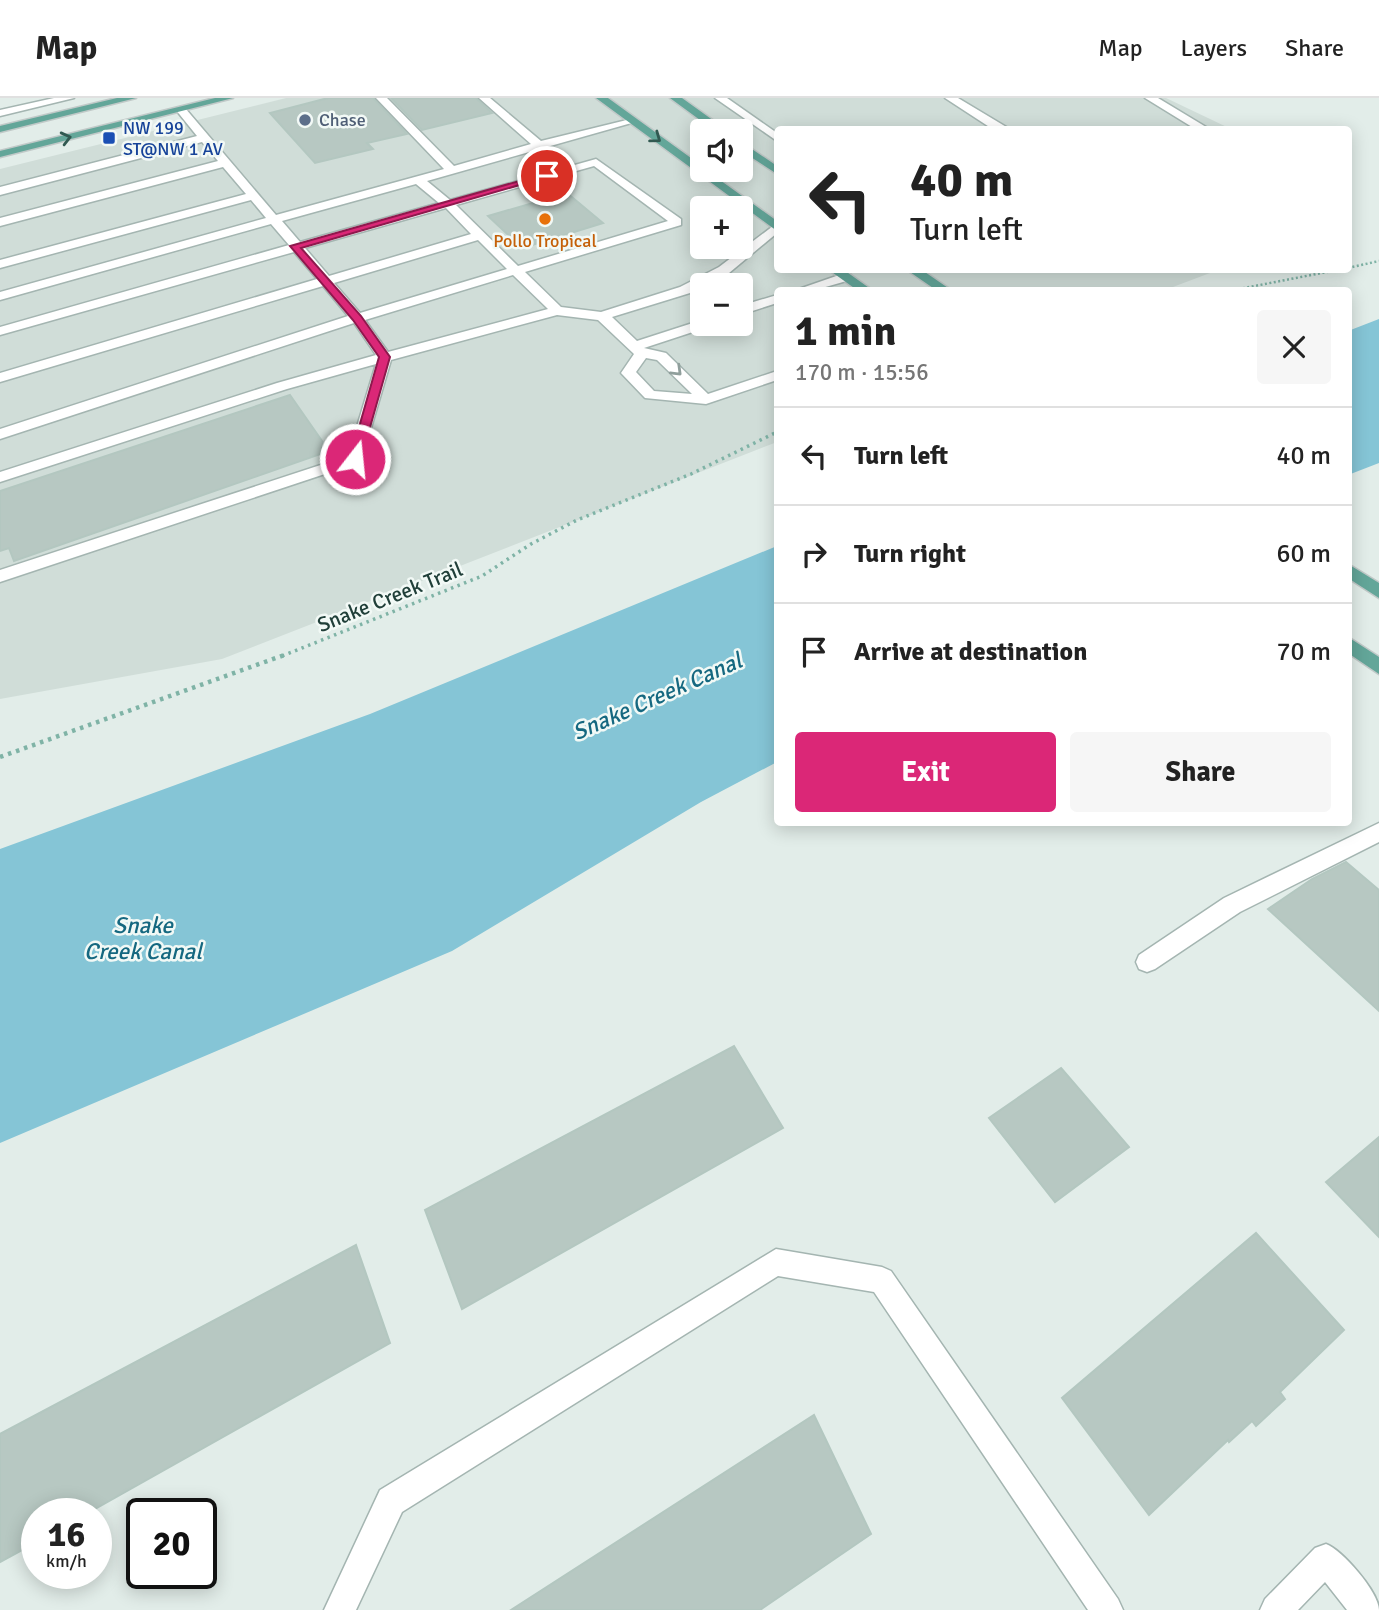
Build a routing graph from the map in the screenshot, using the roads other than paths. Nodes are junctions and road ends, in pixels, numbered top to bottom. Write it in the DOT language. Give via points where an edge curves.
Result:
graph roads {
  1 [pos="69,98"];
  2 [pos="131,98"];
  3 [pos="228,98"];
  4 [pos="381,98"];
  5 [pos="484,98"];
  6 [pos="601,98"];
  7 [pos="675,98"];
  8 [pos="719,98"];
  9 [pos="950,98"];
  10 [pos="1150,98"];
  11 [pos="181,110"];
  12 [pos="0,113"];
  13 [pos="705,119"];
  14 [pos="631,120"];
  15 [pos="999,126"];
  16 [pos="1199,126"];
  17 [pos="0,130"];
  18 [pos="774,136"];
  19 [pos="204,138"];
  20 [pos="540,146"];
  21 [pos="753,153"];
  22 [pos="0,155"];
  23 [pos="226,163"];
  24 [pos="774,169"];
  25 [pos="453,171"];
  26 [pos="419,180"];
  27 [pos="0,191"];
  28 [pos="253,196"];
  29 [pos="447,204"];
  30 [pos="0,222"];
  31 [pos="274,222"];
  32 [pos="774,225"];
  33 [pos="774,229"];
  34 [pos="481,235"];
  35 [pos="295,246"];
  36 [pos="0,264"];
  37 [pos="519,272"];
  38 [pos="841,273"];
  39 [pos="918,273"];
  40 [pos="325,281"];
  41 [pos="810,287"];
  42 [pos="860,287"];
  43 [pos="940,287"];
  44 [pos="0,296"];
  45 [pos="774,300"];
  46 [pos="753,307"];
  47 [pos="557,311"];
  48 [pos="603,316"];
  49 [pos="357,318"];
  50 [pos="690,329"];
  51 [pos="0,331"];
  52 [pos="639,350"];
  53 [pos="385,357"];
  54 [pos="774,376"];
  55 [pos="0,377"];
  56 [pos="706,400"];
  57 [pos="0,435"];
  58 [pos="0,477"];
  59 [pos="1352,573"];
  60 [pos="0,576"];
  61 [pos="1379,592"];
  62 [pos="1352,647"];
  63 [pos="1379,667"];
  64 [pos="1379,832"];
  65 [pos="1147,962"];
  66 [pos="340,1610"];
  67 [pos="1107,1610"];
  68 [pos="1276,1610"];
  69 [pos="1367,1610"];
  1 -- 12 [label="street"];
  2 -- 17 [label="main road"];
  3 -- 11 [label="main road"];
  4 -- 25 [label="street"];
  5 -- 20 [label="street"];
  6 -- 14 [label="main road"];
  7 -- 13 [label="main road"];
  8 -- 18 [label="street"];
  9 -- 15 [label="street"];
  10 -- 16 [label="street"];
  11 -- 19 [label="street"];
  22 -- 11 [label="main road, one-way"];
  14 -- 20 [label="street"];
  14 -- 32 [label="main road, one-way"];
  19 -- 23 [label="street"];
  19 -- 27 [label="street"];
  20 -- 25 [label="street"];
  21 -- 24 [label="main road"];
  23 -- 28 [label="street"];
  23 -- 30 [label="street"];
  25 -- 26 [label="street"];
  26 -- 29 [label="street"];
  26 -- 31 [label="street"];
  28 -- 31 [label="street"];
  28 -- 36 [label="street"];
  29 -- 34 [label="street"];
  29 -- 35 [label="street"];
  29 -- 37 [label="street" via="596,162 677,222"];
  31 -- 35 [label="street"];
  31 -- 44 [label="street"];
  33 -- 48 [label="street" via="724,270 685,290"];
  34 -- 37 [label="street"];
  34 -- 40 [label="street"];
  35 -- 40 [label="street"];
  35 -- 51 [label="street"];
  37 -- 47 [label="street"];
  37 -- 49 [label="street"];
  38 -- 41 [label="street"];
  38 -- 42 [label="main road"];
  39 -- 43 [label="main road"];
  40 -- 49 [label="street"];
  40 -- 55 [label="street"];
  45 -- 46 [label="street"];
  47 -- 48 [label="street"];
  47 -- 53 [label="street"];
  48 -- 52 [label="street"];
  49 -- 53 [label="street"];
  49 -- 57 [label="street"];
  50 -- 52 [label="street"];
  52 -- 56 [label="street, one-way" via="661,356"];
  52 -- 56 [label="street" via="628,373 650,395"];
  53 -- 58 [label="street"];
  53 -- 60 [label="street" via="355,459"];
  54 -- 56 [label="street"];
  59 -- 61 [label="main road"];
  62 -- 63 [label="main road"];
  64 -- 65 [label="street" via="1232,905"];
  66 -- 67 [label="street" via="391,1502 775,1262 882,1280"];
  68 -- 69 [label="street" via="1326,1559"];
}
